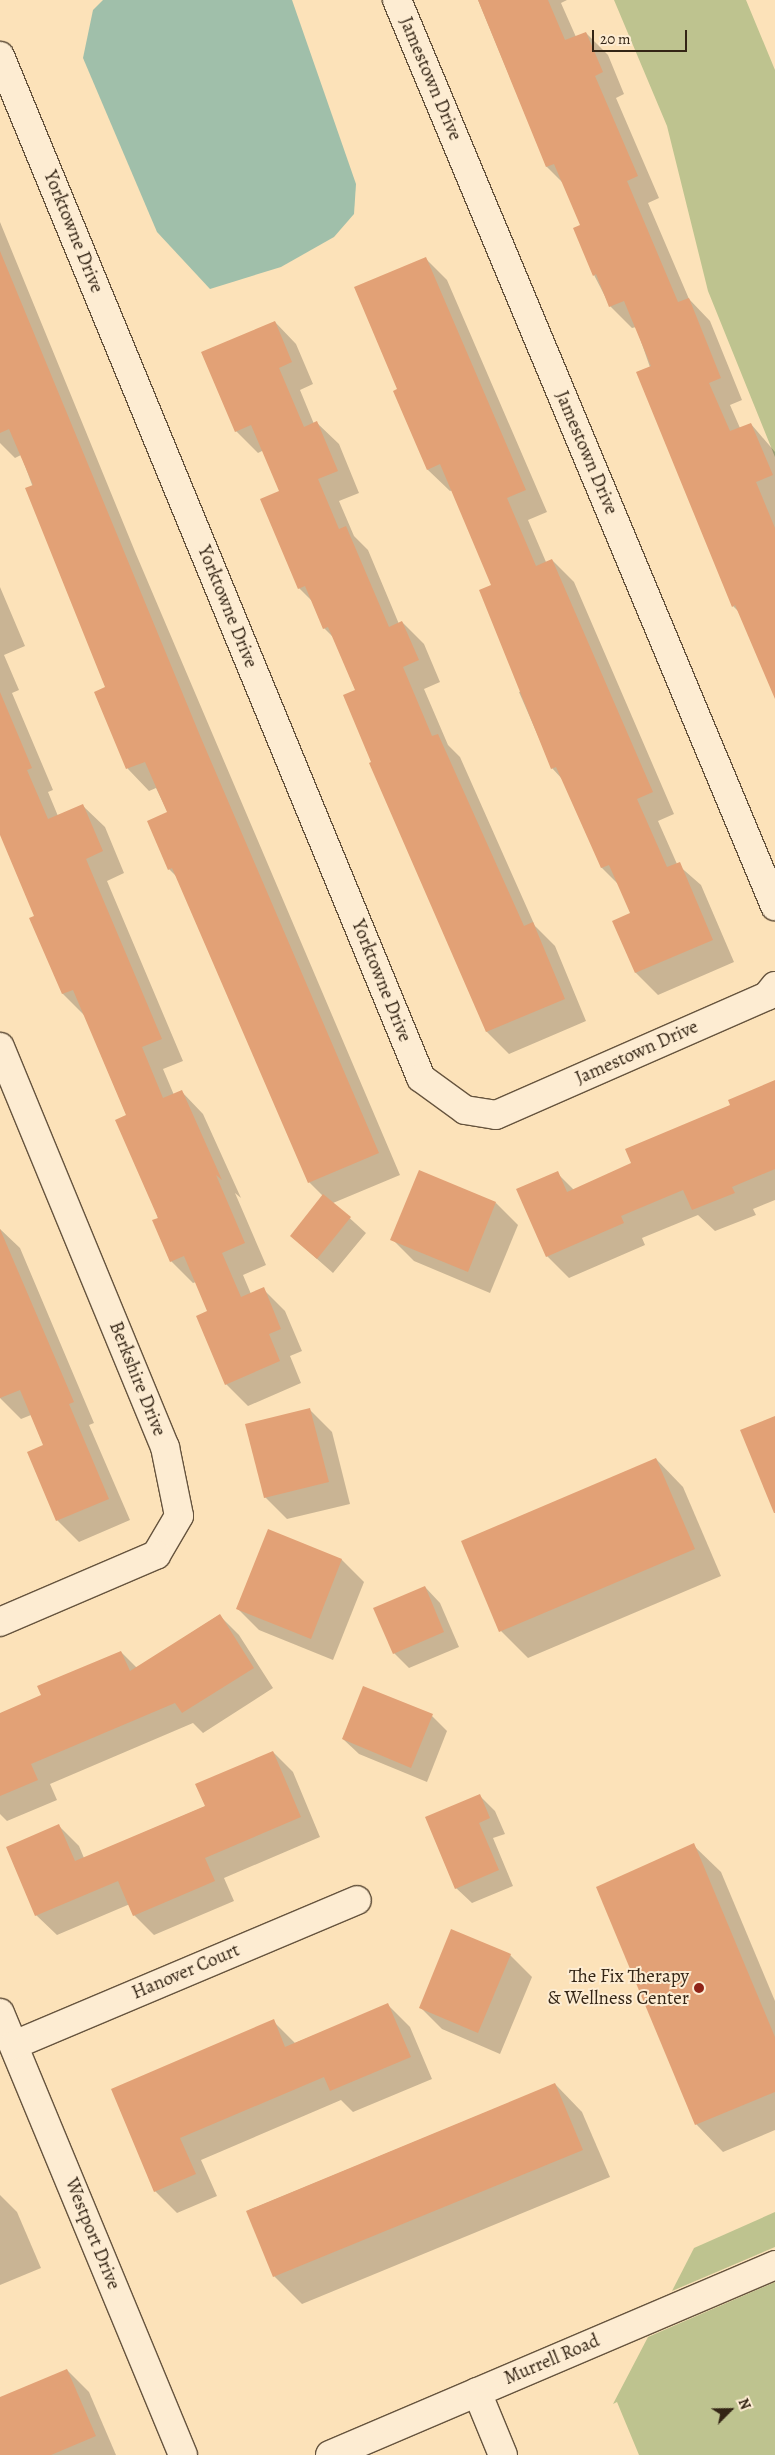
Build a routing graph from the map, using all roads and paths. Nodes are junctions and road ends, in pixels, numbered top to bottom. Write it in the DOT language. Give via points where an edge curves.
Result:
graph roads {
  1 [pos="397,0"];
  2 [pos="0,56"];
  3 [pos="775,906"];
  4 [pos="775,986"];
  5 [pos="0,1047"];
  6 [pos="496,1115"];
  7 [pos="0,1622"];
  8 [pos="357,1900"];
  9 [pos="0,2013"];
  10 [pos="14,2045"];
  11 [pos="775,2265"];
  12 [pos="477,2392"];
  13 [pos="183,2455"];
  14 [pos="330,2455"];
  15 [pos="502,2455"];
  1 -- 3 [label="street, Jamestown Drive"];
  2 -- 6 [label="street, Yorktowne Drive" via="421,1078 465,1110"];
  4 -- 6 [label="street, Jamestown Drive" via="767,996"];
  5 -- 7 [label="street, Berkshire Drive" via="165,1446 179,1516 156,1555"];
  8 -- 10 [label="street, Hanover Court"];
  9 -- 10 [label="street, Westport Drive"];
  10 -- 13 [label="street, Westport Drive"];
  11 -- 12 [label="street, Murrell Road"];
  12 -- 14 [label="street, Murrell Road"];
  12 -- 15 [label="street"];
}
